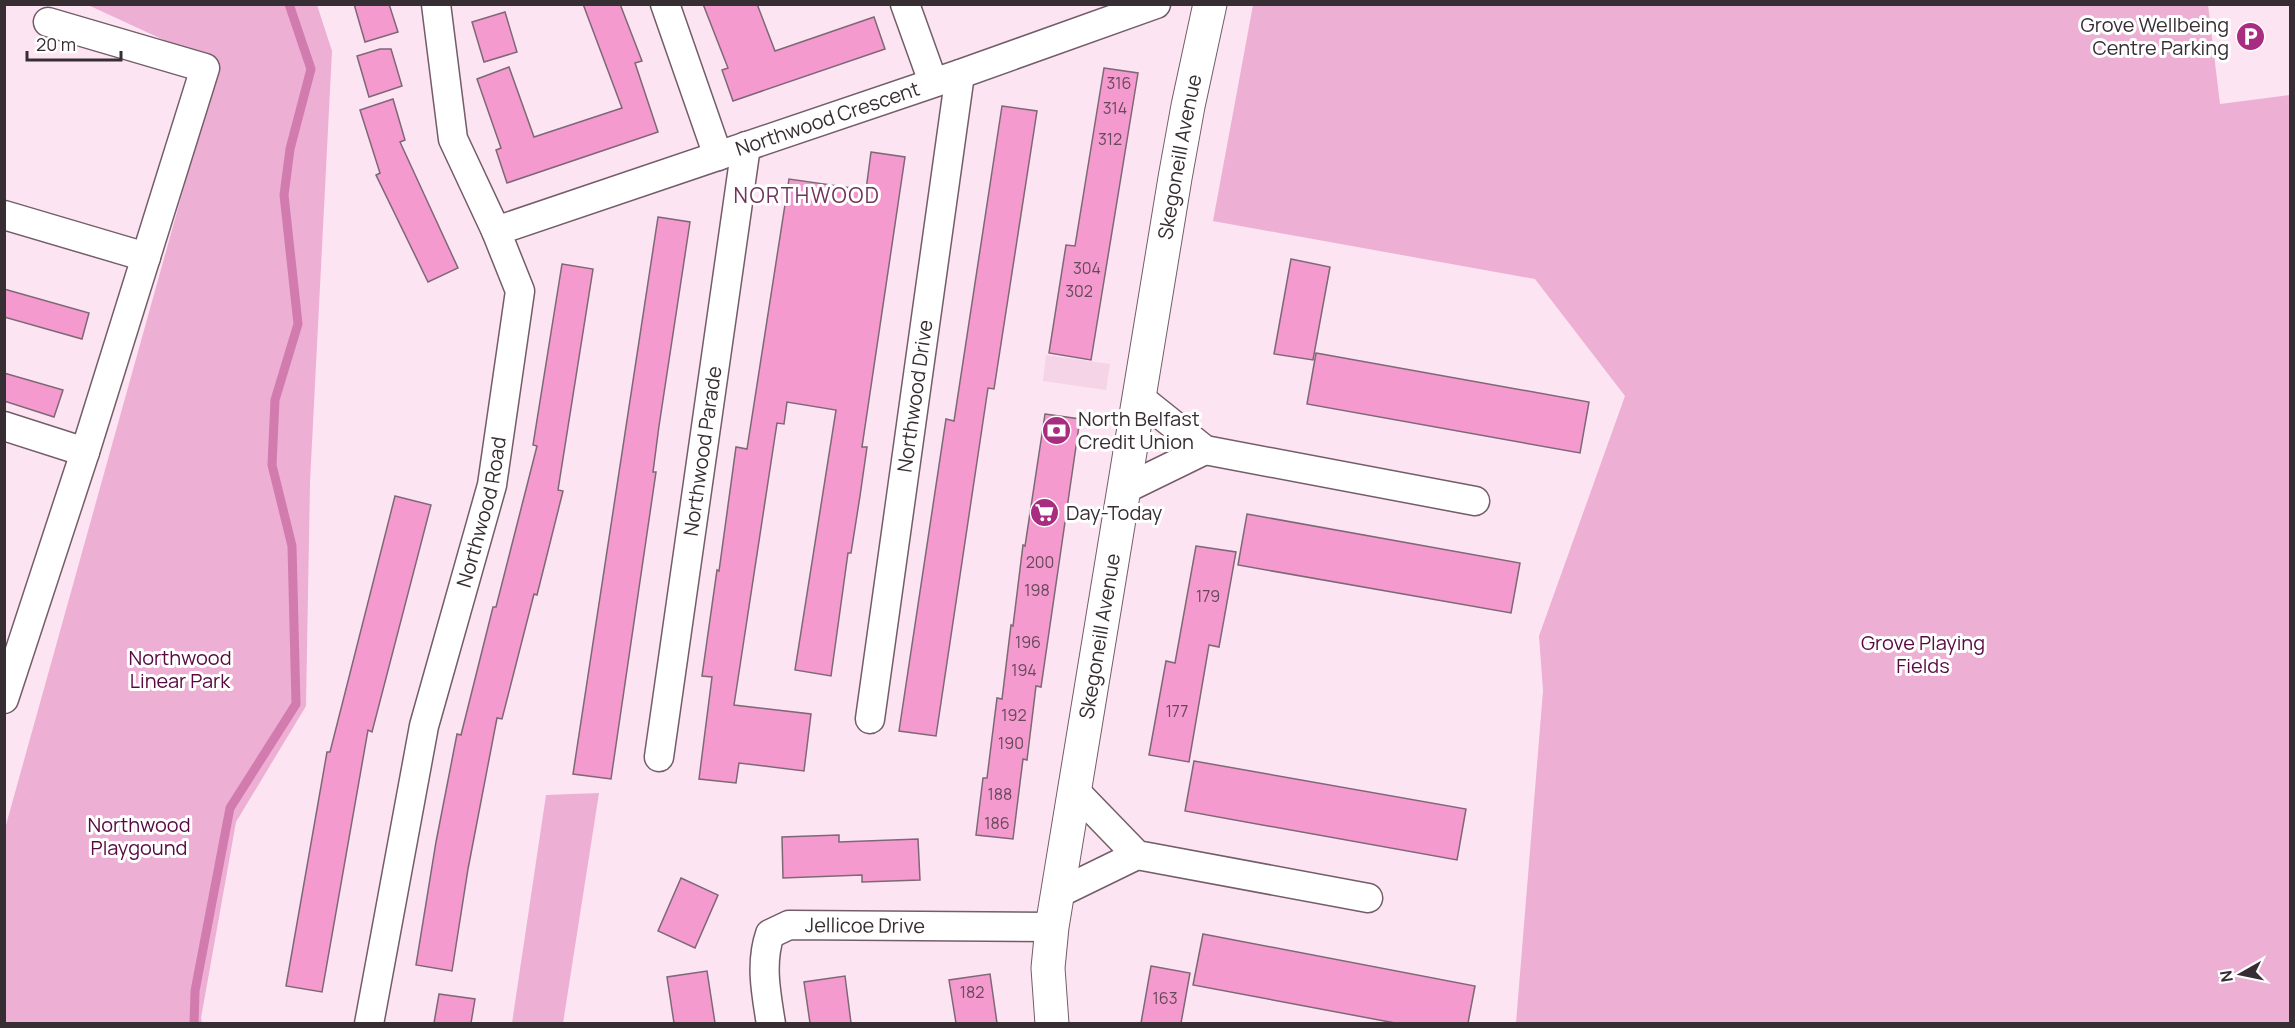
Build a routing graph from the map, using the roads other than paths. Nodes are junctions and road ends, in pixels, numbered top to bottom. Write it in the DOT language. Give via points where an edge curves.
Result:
graph roads {
  1 [pos="436,4"];
  2 [pos="665,4"];
  3 [pos="905,4"];
  4 [pos="1210,4"];
  5 [pos="1143,6"];
  6 [pos="48,22"];
  7 [pos="947,78"];
  8 [pos="746,146"];
  9 [pos="718,156"];
  10 [pos="4,215"];
  11 [pos="496,231"];
  12 [pos="146,257"];
  13 [pos="1140,398"];
  14 [pos="4,426"];
  15 [pos="1205,450"];
  16 [pos="85,452"];
  17 [pos="1125,489"];
  18 [pos="1475,501"];
  19 [pos="12,645"];
  20 [pos="4,699"];
  21 [pos="870,719"];
  22 [pos="659,757"];
  23 [pos="1076,791"];
  24 [pos="1137,855"];
  25 [pos="1059,893"];
  26 [pos="1368,898"];
  27 [pos="1052,927"];
  28 [pos="369,1023"];
  29 [pos="771,1023"];
  30 [pos="1052,1023"];
  1 -- 11 [label="street, Northwood Road" via="453,139"];
  2 -- 9 [label="street"];
  3 -- 7 [label="street, Northwood Drive"];
  4 -- 13 [label="street, Skegoneill Avenue" via="1188,106"];
  5 -- 7 [label="street, Northwood Crescent"];
  6 -- 12 [label="street" via="206,68"];
  7 -- 8 [label="street, Northwood Crescent"];
  7 -- 21 [label="street, Northwood Drive"];
  8 -- 9 [label="street, Northwood Crescent"];
  8 -- 22 [label="street, Northwood Parade"];
  9 -- 11 [label="street, Northwood Crescent"];
  10 -- 12 [label="street"];
  11 -- 28 [label="street, Northwood Road" via="520,291 492,485 424,726"];
  12 -- 16 [label="street"];
  13 -- 15 [label="street"];
  13 -- 17 [label="street, Skegoneill Avenue"];
  14 -- 16 [label="street"];
  15 -- 17 [label="street"];
  15 -- 18 [label="street"];
  16 -- 19 [label="street"];
  17 -- 23 [label="street, Skegoneill Avenue"];
  19 -- 20 [label="street"];
  23 -- 24 [label="street"];
  23 -- 25 [label="street, Skegoneill Avenue"];
  24 -- 25 [label="street"];
  24 -- 26 [label="street"];
  25 -- 27 [label="street, Skegoneill Avenue"];
  27 -- 29 [label="street, Jellicoe Drive" via="789,925 770,934 765,950 764,976"];
  27 -- 30 [label="street, Skegoneill Avenue" via="1048,968"];
}
